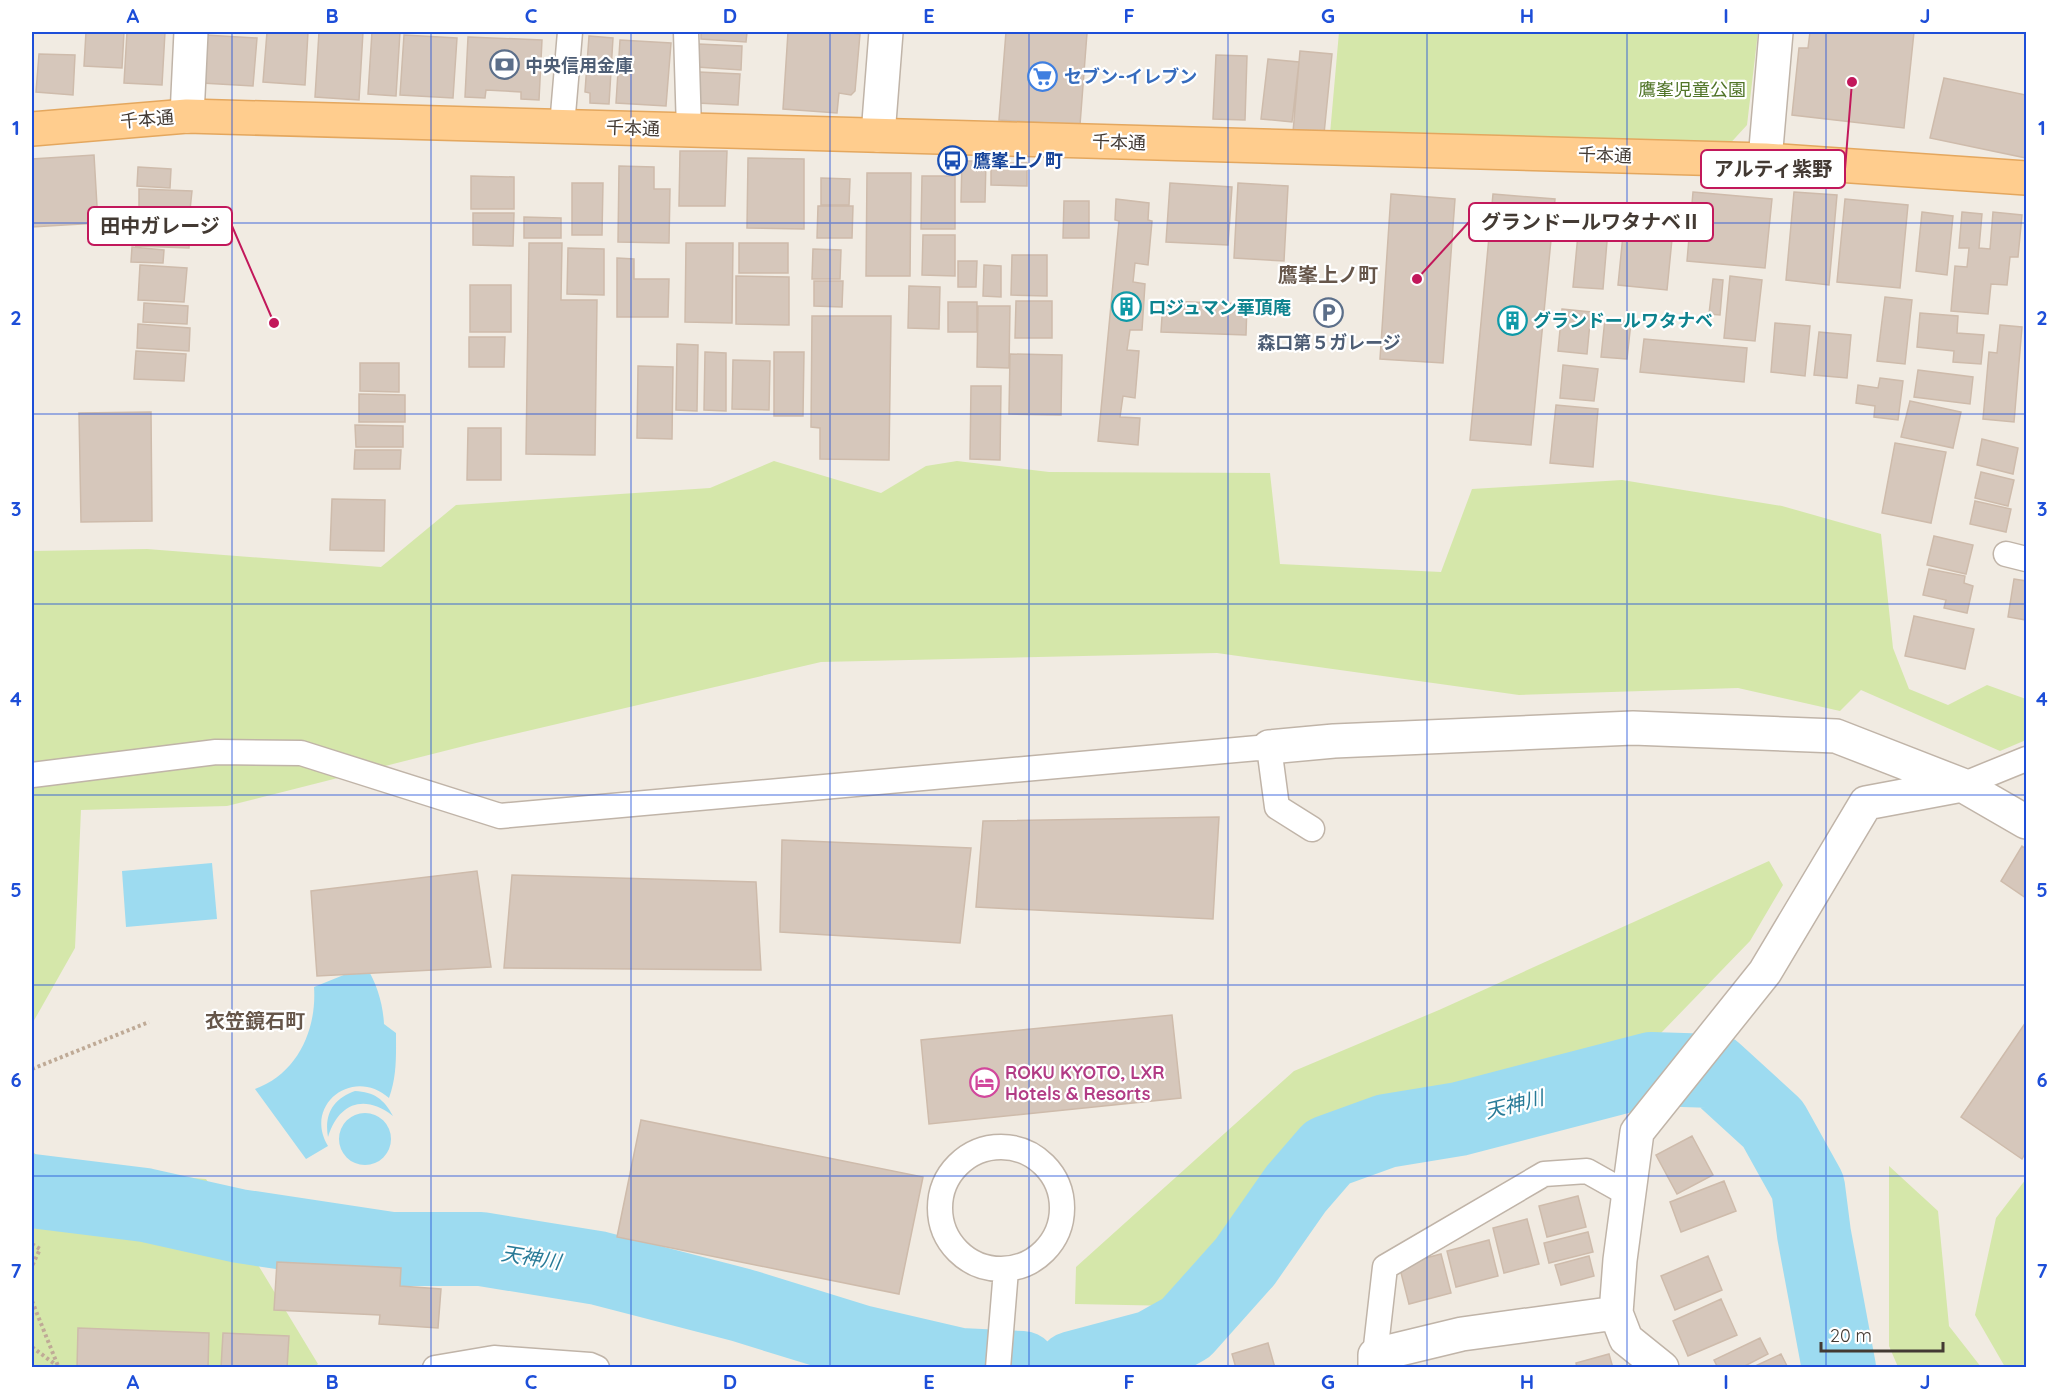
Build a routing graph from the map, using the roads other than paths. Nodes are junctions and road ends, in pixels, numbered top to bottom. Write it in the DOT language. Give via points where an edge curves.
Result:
graph roads {
  1 [pos="191,32"];
  2 [pos="570,32"];
  3 [pos="686,32"];
  4 [pos="886,32"];
  5 [pos="1776,32"];
  6 [pos="187,116"];
  7 [pos="562,126"];
  8 [pos="32,129"];
  9 [pos="689,130"];
  10 [pos="878,135"];
  11 [pos="1765,160"];
  12 [pos="2026,178"];
  13 [pos="1269,747"];
  14 [pos="2026,759"];
  15 [pos="32,775"];
  16 [pos="1962,785"];
  17 [pos="2026,822"];
  18 [pos="1312,829"];
  19 [pos="1628,1194"];
  20 [pos="1006,1270"];
  21 [pos="1616,1313"];
  22 [pos="1375,1361"];
  23 [pos="1657,1366"];
  24 [pos="435,1368"];
  25 [pos="597,1368"];
  26 [pos="998,1368"];
  1 -- 6 [label="street"];
  2 -- 7 [label="lane"];
  3 -- 9 [label="lane"];
  4 -- 10 [label="street"];
  5 -- 11 [label="street"];
  6 -- 7 [label="main road, 千本通"];
  6 -- 8 [label="main road, 千本通"];
  7 -- 9 [label="main road, 千本通"];
  9 -- 10 [label="main road, 千本通"];
  10 -- 11 [label="main road, 千本通"];
  11 -- 12 [label="main road, 千本通"];
  13 -- 15 [label="lane" via="500,816 301,753 216,752"];
  13 -- 16 [label="street" via="1633,728 1836,736"];
  13 -- 18 [label="lane" via="1277,807"];
  14 -- 16 [label="lane"];
  16 -- 17 [label="street"];
  16 -- 19 [label="street" via="1866,803 1765,972 1637,1132"];
  19 -- 21 [label="street"];
  19 -- 22 [label="lane" via="1587,1171 1544,1174 1385,1267"];
  20 -- 20 [label="lane" via="975,1264 950,1244 940,1213 946,1182 967,1157 997,1146 1029,1152 1053,1173 1063,1204 1057,1236 1036,1260"];
  20 -- 26 [label="lane"];
  21 -- 22 [label="street" via="1462,1334"];
  21 -- 23 [label="street" via="1626,1339"];
  24 -- 25 [label="lane" via="494,1358"];
}
